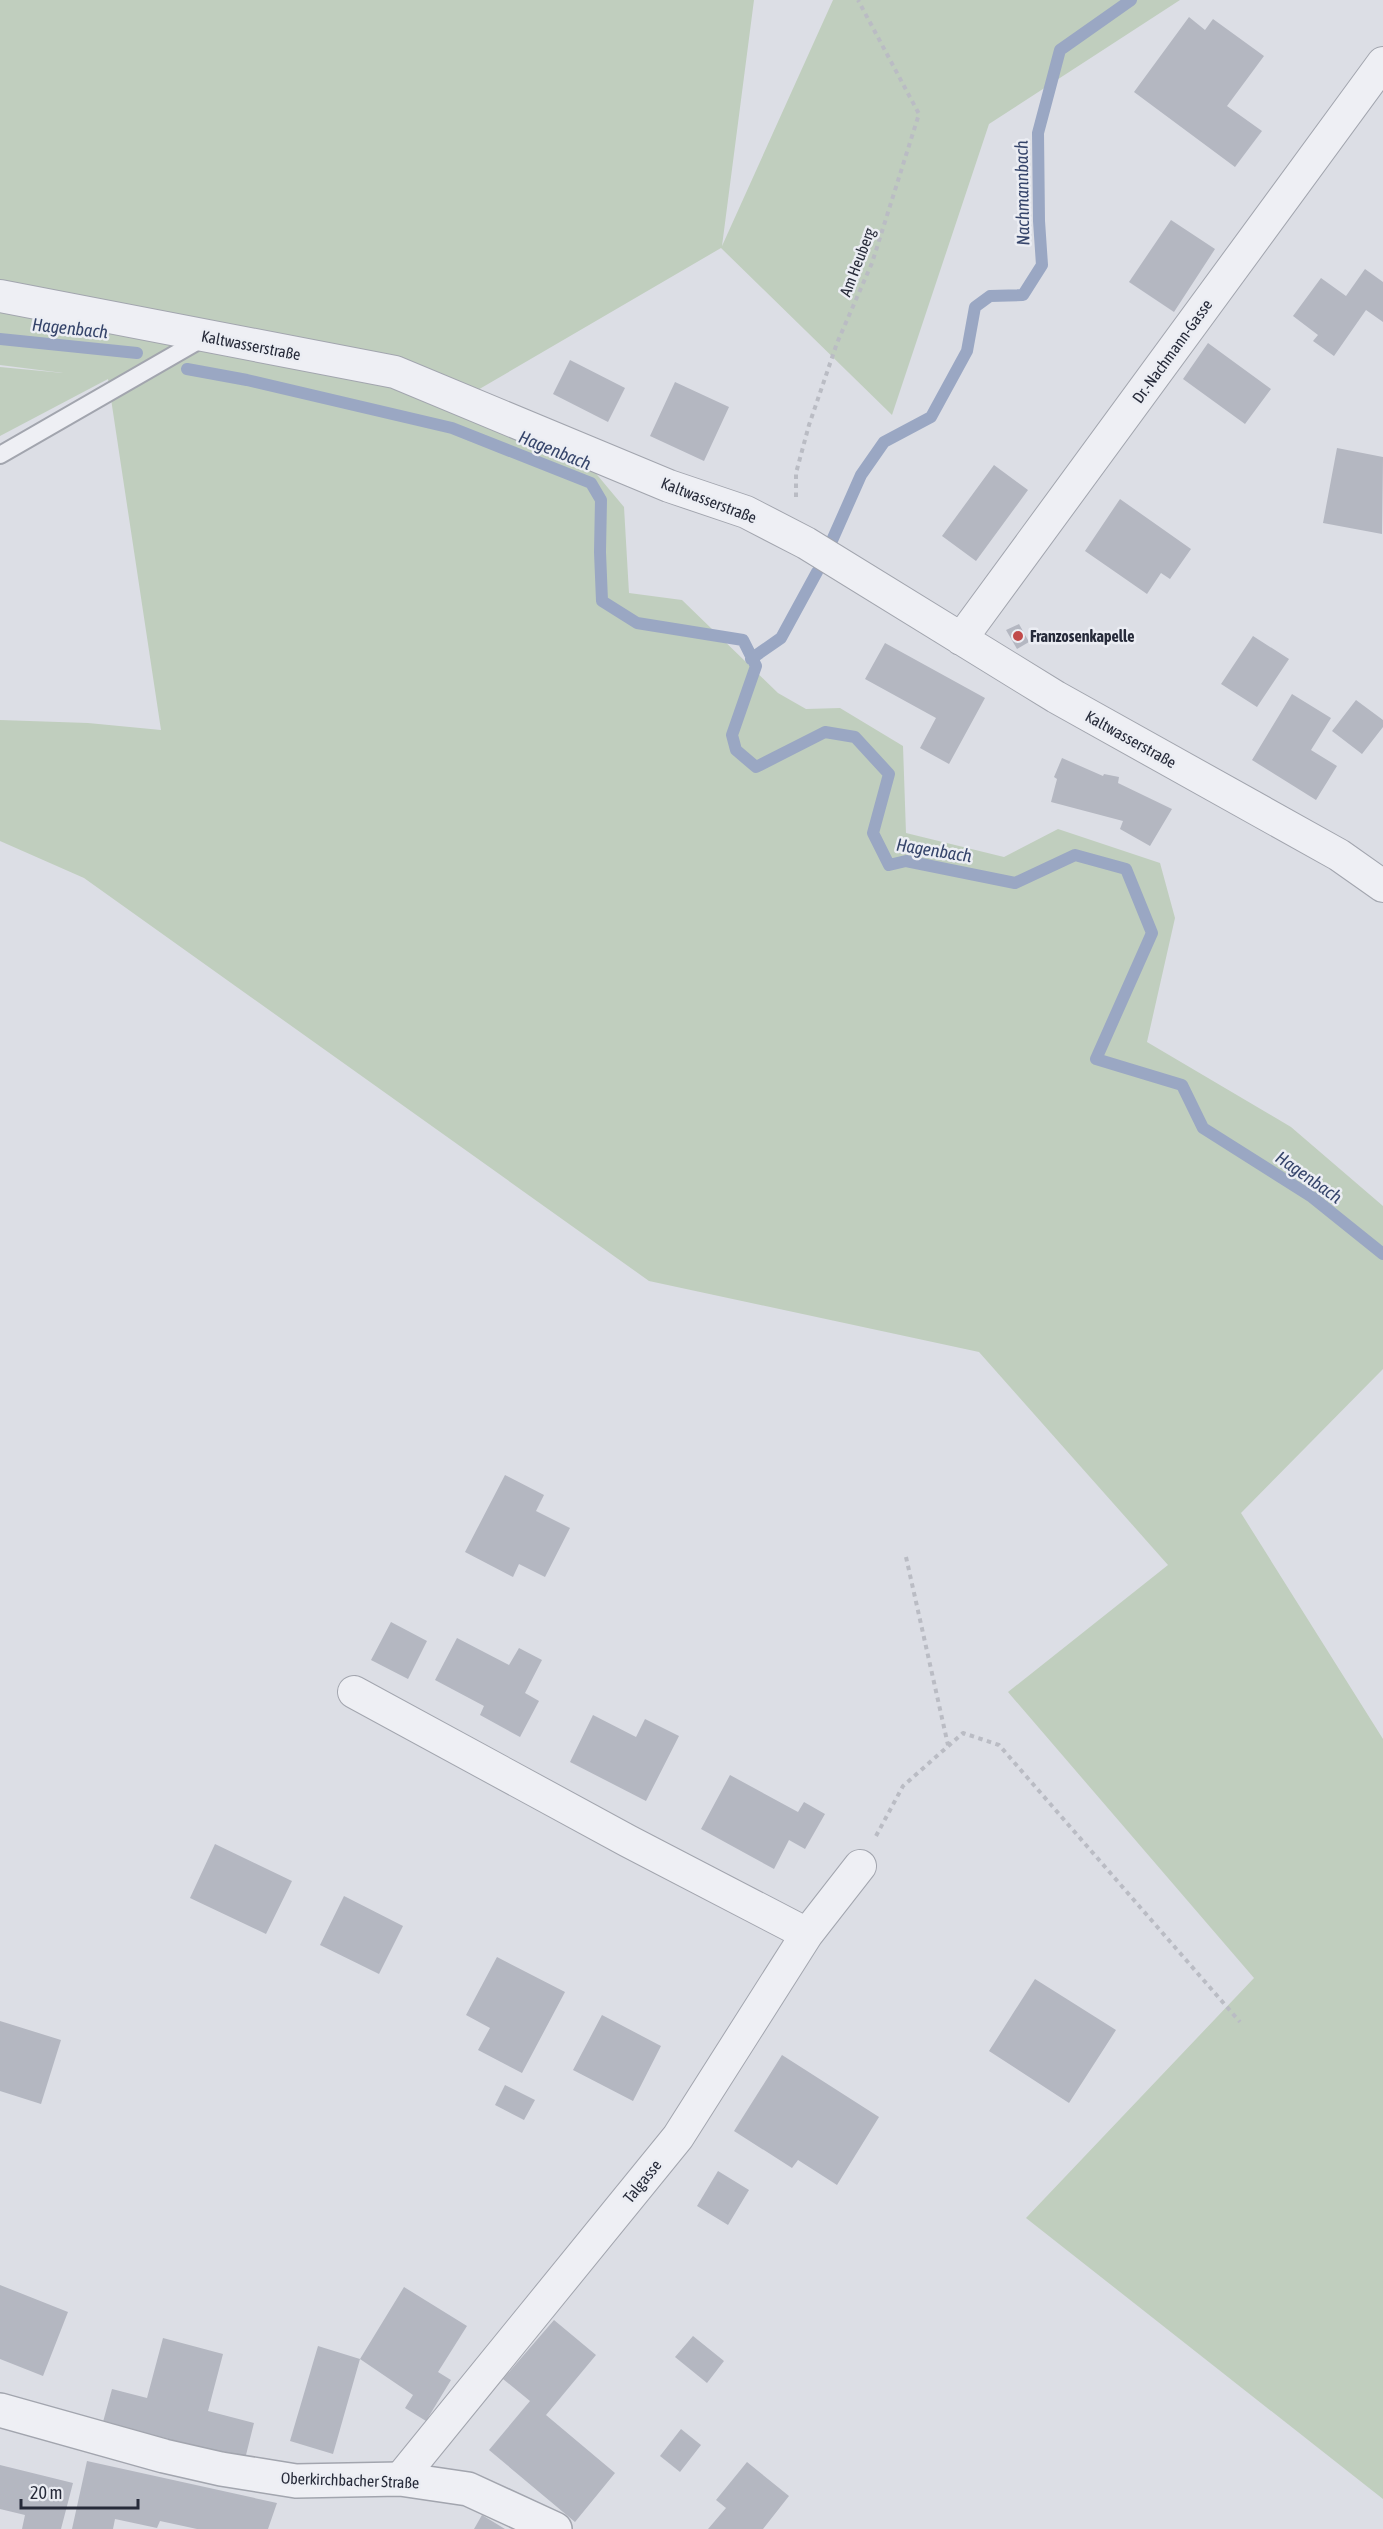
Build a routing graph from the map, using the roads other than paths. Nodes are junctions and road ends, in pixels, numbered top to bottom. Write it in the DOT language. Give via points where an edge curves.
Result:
graph roads {
  1 [pos="1383,63"];
  2 [pos="0,297"];
  3 [pos="206,336"];
  4 [pos="0,455"];
  5 [pos="961,639"];
  6 [pos="1383,886"];
  7 [pos="354,1692"];
  8 [pos="860,1866"];
  9 [pos="807,1934"];
  10 [pos="0,2410"];
  11 [pos="400,2479"];
  12 [pos="555,2529"];
  1 -- 5 [label="street, Dr.-Nachmann-Gasse"];
  2 -- 3 [label="street, Kaltwasserstraße"];
  3 -- 4 [label="lane"];
  3 -- 5 [label="street, Kaltwasserstraße" via="395,372 669,486 746,512 806,543"];
  5 -- 6 [label="street, Kaltwasserstraße" via="1056,697 1339,855"];
  7 -- 9 [label="street" via="628,1842"];
  8 -- 9 [label="street, Talgasse"];
  9 -- 11 [label="street, Talgasse" via="678,2137"];
  10 -- 11 [label="street, Oberkirchbacher Straße" via="221,2469 296,2481"];
  11 -- 12 [label="street, Oberkirchbacher Straße" via="468,2489"];
}
